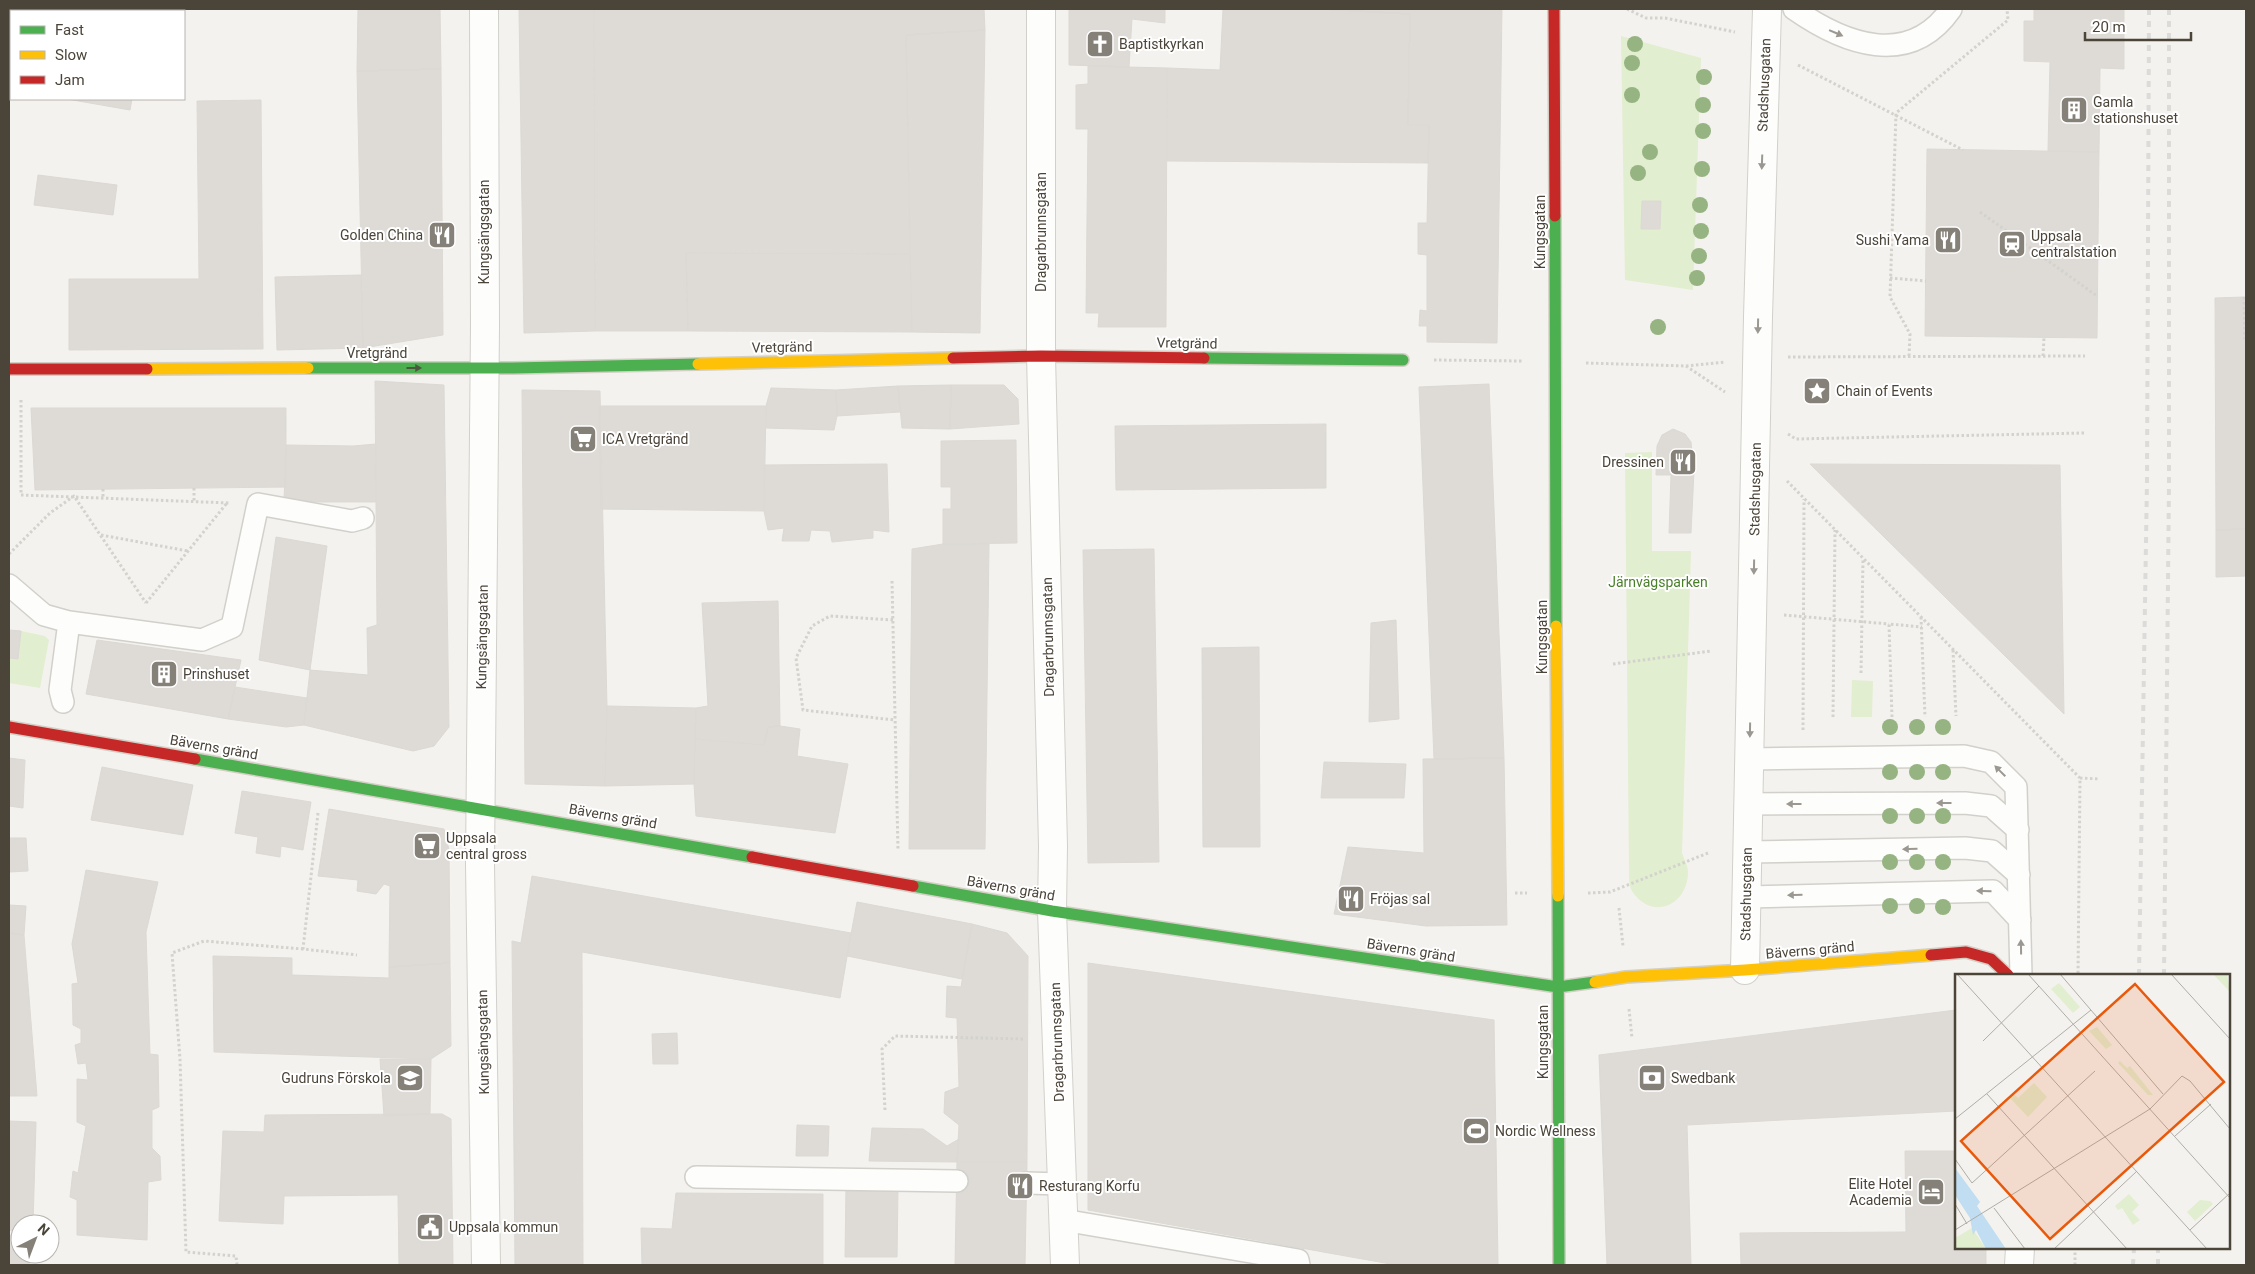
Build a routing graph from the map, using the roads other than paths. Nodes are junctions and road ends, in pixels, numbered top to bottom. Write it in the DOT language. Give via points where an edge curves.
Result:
graph roads {
  1 [pos="484,9"];
  2 [pos="1041,9"];
  3 [pos="1554,9"];
  4 [pos="1767,9"];
  5 [pos="1794,9"];
  6 [pos="1951,9"];
  7 [pos="1041,356"];
  8 [pos="1403,360"];
  9 [pos="484,368"];
  10 [pos="9,369"];
  11 [pos="363,518"];
  12 [pos="9,585"];
  13 [pos="69,622"];
  14 [pos="63,702"];
  15 [pos="9,727"];
  16 [pos="1750,759"];
  17 [pos="1748,804"];
  18 [pos="481,808"];
  19 [pos="2018,830"];
  20 [pos="1747,852"];
  21 [pos="2019,874"];
  22 [pos="1746,897"];
  23 [pos="1052,911"];
  24 [pos="2020,920"];
  25 [pos="1745,970"];
  26 [pos="2007,974"];
  27 [pos="2021,974"];
  28 [pos="1558,987"];
  29 [pos="696,1177"];
  30 [pos="957,1181"];
  31 [pos="1026,1184"];
  32 [pos="1062,1184"];
  33 [pos="1063,1220"];
  34 [pos="2020,1249"];
  35 [pos="486,1265"];
  36 [pos="1065,1265"];
  37 [pos="1299,1265"];
  38 [pos="1558,1265"];
  39 [pos="2019,1265"];
  1 -- 9 [label="street, Kungsängsgatan"];
  2 -- 7 [label="street, Dragarbrunnsgatan"];
  3 -- 28 [label="street, Kungsgatan"];
  4 -- 16 [label="street, Stadshusgatan, one-way"];
  5 -- 6 [label="lane, one-way" via="1836,34 1878,45 1903,45 1920,38 1936,28"];
  7 -- 8 [label="street, Vretgränd"];
  7 -- 9 [label="street, Vretgränd"];
  7 -- 23 [label="street, Dragarbrunnsgatan"];
  10 -- 9 [label="street, Vretgränd, one-way"];
  9 -- 18 [label="street, Kungsängsgatan"];
  11 -- 13 [label="lane" via="352,521 258,504 232,627 202,640"];
  12 -- 13 [label="lane" via="44,615"];
  13 -- 14 [label="lane" via="60,690"];
  15 -- 18 [label="street, Bäverns gränd"];
  16 -- 17 [label="street, Stadshusgatan"];
  19 -- 16 [label="lane, one-way" via="2016,787 1991,762 1964,756"];
  19 -- 17 [label="lane, one-way" via="1992,806 1965,803"];
  17 -- 20 [label="street, Stadshusgatan"];
  18 -- 23 [label="street, Bäverns gränd"];
  18 -- 35 [label="street, Kungsängsgatan"];
  19 -- 21 [label="lane"];
  21 -- 20 [label="lane, one-way" via="1992,851 1965,848"];
  20 -- 22 [label="street, Stadshusgatan"];
  21 -- 24 [label="lane"];
  24 -- 22 [label="lane, one-way" via="1993,891"];
  22 -- 25 [label="street, Stadshusgatan"];
  23 -- 28 [label="street, Bäverns gränd"];
  23 -- 32 [label="street, Dragarbrunnsgatan"];
  27 -- 24 [label="lane, one-way"];
  25 -- 26 [label="street, Bäverns gränd" via="1966,952 1991,959"];
  25 -- 28 [label="street, Bäverns gränd" via="1626,977"];
  28 -- 38 [label="street, Kungsgatan"];
  29 -- 30 [label="lane"];
  31 -- 32 [label="lane"];
  32 -- 33 [label="street, Dragarbrunnsgatan"];
  33 -- 36 [label="street, Dragarbrunnsgatan"];
  33 -- 37 [label="lane" via="1298,1260"];
  34 -- 39 [label="street"];
}
